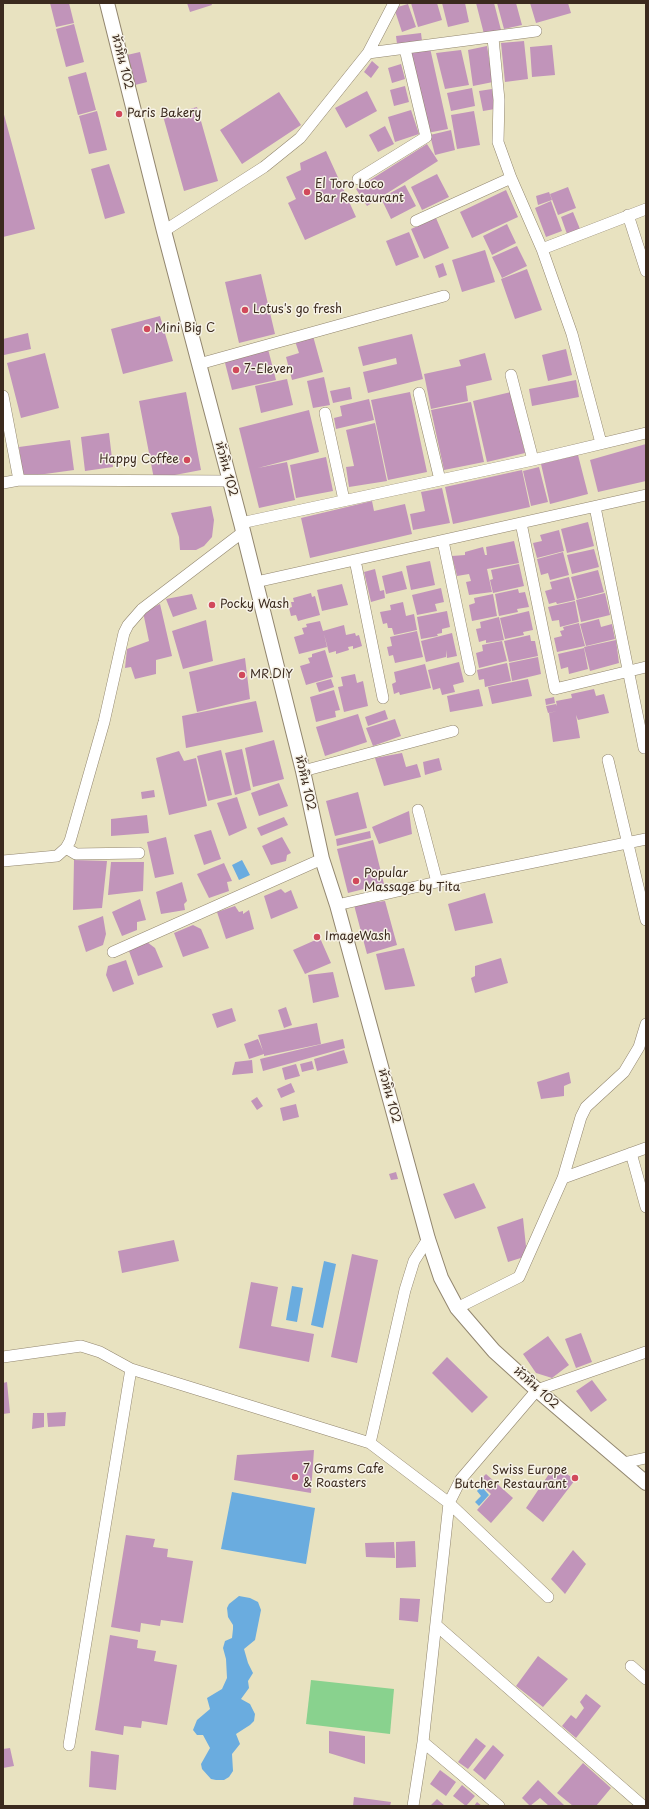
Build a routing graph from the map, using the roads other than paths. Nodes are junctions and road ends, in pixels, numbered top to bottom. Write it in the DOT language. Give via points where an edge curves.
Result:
graph roads {
  1 [pos="107,3"];
  2 [pos="394,3"];
  3 [pos="536,31"];
  4 [pos="493,38"];
  5 [pos="404,49"];
  6 [pos="368,52"];
  7 [pos="511,178"];
  8 [pos="358,179"];
  9 [pos="646,209"];
  10 [pos="628,215"];
  11 [pos="416,222"];
  12 [pos="164,231"];
  13 [pos="542,249"];
  14 [pos="646,271"];
  15 [pos="444,296"];
  16 [pos="199,364"];
  17 [pos="511,375"];
  18 [pos="419,393"];
  19 [pos="3,396"];
  20 [pos="325,413"];
  21 [pos="646,433"];
  22 [pos="601,443"];
  23 [pos="533,460"];
  24 [pos="19,480"];
  25 [pos="440,480"];
  26 [pos="229,481"];
  27 [pos="3,483"];
  28 [pos="646,495"];
  29 [pos="344,500"];
  30 [pos="595,507"];
  31 [pos="521,523"];
  32 [pos="242,528"];
  33 [pos="443,541"];
  34 [pos="355,560"];
  35 [pos="256,582"];
  36 [pos="646,667"];
  37 [pos="470,670"];
  38 [pos="629,671"];
  39 [pos="383,698"];
  40 [pos="453,731"];
  41 [pos="644,748"];
  42 [pos="608,760"];
  43 [pos="303,771"];
  44 [pos="418,810"];
  45 [pos="646,839"];
  46 [pos="627,843"];
  47 [pos="66,848"];
  48 [pos="139,853"];
  49 [pos="322,859"];
  50 [pos="3,861"];
  51 [pos="437,882"];
  52 [pos="337,905"];
  53 [pos="646,920"];
  54 [pos="113,952"];
  55 [pos="646,1024"];
  56 [pos="646,1148"];
  57 [pos="632,1153"];
  58 [pos="563,1178"];
  59 [pos="646,1207"];
  60 [pos="428,1239"];
  61 [pos="457,1308"];
  62 [pos="646,1352"];
  63 [pos="3,1357"];
  64 [pos="131,1369"];
  65 [pos="537,1390"];
  66 [pos="370,1443"];
  67 [pos="646,1458"];
  68 [pos="623,1463"];
  69 [pos="646,1483"];
  70 [pos="449,1503"];
  71 [pos="548,1597"];
  72 [pos="436,1625"];
  73 [pos="631,1666"];
  74 [pos="646,1679"];
  75 [pos="422,1742"];
  76 [pos="69,1745"];
  77 [pos="413,1806"];
  78 [pos="499,1806"];
  79 [pos="643,1806"];
  1 -- 12 [label="street, หัวหิน 102"];
  2 -- 6 [label="street"];
  3 -- 4 [label="street"];
  4 -- 5 [label="street"];
  4 -- 7 [label="street" via="500,100 498,142"];
  5 -- 6 [label="street"];
  5 -- 8 [label="street" via="426,137"];
  6 -- 12 [label="street" via="300,138 264,167"];
  7 -- 11 [label="street"];
  7 -- 13 [label="street"];
  9 -- 10 [label="street"];
  10 -- 13 [label="street"];
  10 -- 14 [label="street"];
  12 -- 16 [label="street, หัวหิน 102"];
  13 -- 22 [label="street" via="572,334"];
  15 -- 16 [label="street"];
  16 -- 26 [label="street, หัวหิน 102"];
  17 -- 23 [label="street"];
  18 -- 25 [label="street"];
  19 -- 24 [label="street"];
  20 -- 29 [label="street"];
  21 -- 22 [label="street"];
  22 -- 23 [label="street"];
  23 -- 25 [label="street"];
  24 -- 26 [label="street"];
  24 -- 27 [label="street"];
  25 -- 29 [label="street"];
  26 -- 32 [label="street, หัวหิน 102"];
  28 -- 30 [label="street"];
  29 -- 32 [label="street"];
  30 -- 31 [label="street"];
  30 -- 38 [label="street"];
  31 -- 33 [label="street"];
  31 -- 38 [label="street" via="555,690"];
  32 -- 35 [label="street, หัวหิน 102"];
  32 -- 47 [label="street" via="142,609 128,625 104,722"];
  33 -- 34 [label="street"];
  33 -- 37 [label="street"];
  34 -- 35 [label="street"];
  34 -- 39 [label="street"];
  35 -- 43 [label="street, หัวหิน 102"];
  36 -- 38 [label="street"];
  38 -- 41 [label="street"];
  40 -- 43 [label="street"];
  42 -- 46 [label="street"];
  43 -- 49 [label="street, หัวหิน 102"];
  44 -- 51 [label="street"];
  45 -- 46 [label="street"];
  46 -- 51 [label="street"];
  46 -- 53 [label="street"];
  47 -- 48 [label="street" via="76,854"];
  47 -- 50 [label="street" via="56,856"];
  49 -- 52 [label="street, หัวหิน 102"];
  49 -- 54 [label="street"];
  51 -- 52 [label="street"];
  52 -- 60 [label="street, หัวหิน 102"];
  55 -- 58 [label="street" via="639,1047 624,1072 586,1106"];
  56 -- 57 [label="street"];
  57 -- 58 [label="street"];
  57 -- 59 [label="street"];
  58 -- 61 [label="street" via="519,1277"];
  60 -- 61 [label="street, หัวหิน 102" via="441,1278"];
  60 -- 66 [label="street" via="414,1261 405,1290"];
  61 -- 65 [label="street, หัวหิน 102" via="494,1350"];
  62 -- 65 [label="street"];
  63 -- 64 [label="street" via="81,1346 100,1352"];
  64 -- 66 [label="street"];
  64 -- 76 [label="street"];
  65 -- 68 [label="street, หัวหิน 102"];
  65 -- 70 [label="street" via="461,1479"];
  66 -- 70 [label="street"];
  67 -- 68 [label="street"];
  68 -- 69 [label="street, หัวหิน 102"];
  70 -- 71 [label="street"];
  70 -- 72 [label="street"];
  72 -- 75 [label="street"];
  72 -- 79 [label="street"];
  73 -- 74 [label="street"];
  75 -- 77 [label="street"];
  75 -- 78 [label="street"];
}
